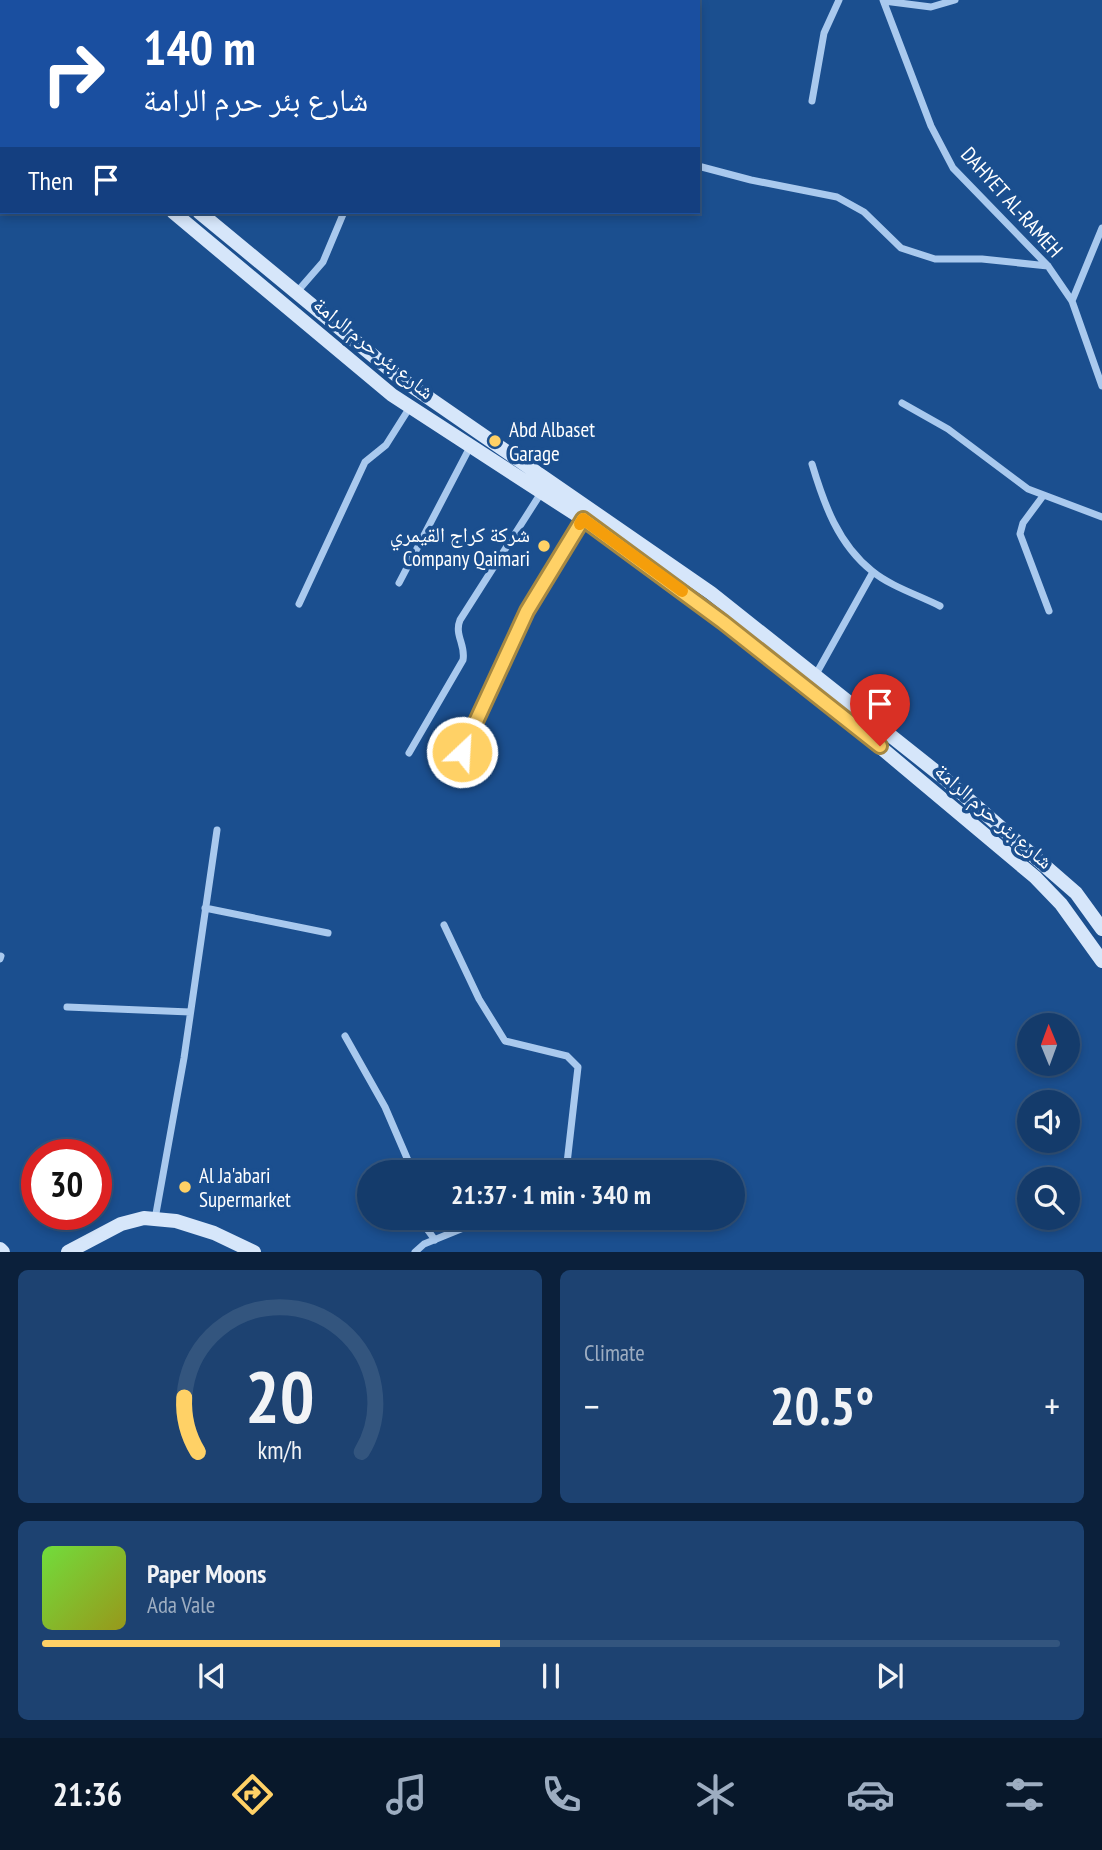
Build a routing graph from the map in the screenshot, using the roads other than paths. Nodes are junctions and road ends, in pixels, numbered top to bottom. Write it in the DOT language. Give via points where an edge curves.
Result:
graph roads {
  1 [pos="839,0"];
  2 [pos="955,0"];
  3 [pos="884,1"];
  4 [pos="812,102"];
  5 [pos="700,167"];
  6 [pos="175,214"];
  7 [pos="201,214"];
  8 [pos="343,214"];
  9 [pos="1102,228"];
  10 [pos="1048,266"];
  11 [pos="296,293"];
  12 [pos="1072,301"];
  13 [pos="1102,386"];
  14 [pos="902,403"];
  15 [pos="410,407"];
  16 [pos="470,447"];
  17 [pos="812,464"];
  18 [pos="541,493"];
  19 [pos="1043,496"];
  20 [pos="1102,517"];
  21 [pos="583,519"];
  22 [pos="873,572"];
  23 [pos="399,583"];
  24 [pos="299,604"];
  25 [pos="940,606"];
  26 [pos="1049,611"];
  27 [pos="815,677"];
  28 [pos="462,752"];
  29 [pos="409,753"];
  30 [pos="217,830"];
  31 [pos="205,908"];
  32 [pos="444,925"];
  33 [pos="1102,929"];
  34 [pos="328,933"];
  35 [pos="1102,961"];
  36 [pos="67,1007"];
  37 [pos="190,1012"];
  38 [pos="345,1036"];
  39 [pos="408,1160"];
  40 [pos="568,1160"];
  41 [pos="155,1219"];
  42 [pos="428,1230"];
  43 [pos="459,1230"];
  44 [pos="435,1240"];
  45 [pos="85,1247"];
  46 [pos="68,1251"];
  47 [pos="254,1251"];
  48 [pos="415,1251"];
  1 -- 4 [label="street" via="824,33"];
  2 -- 3 [label="street" via="931,8"];
  3 -- 10 [label="street, DAHYET AL-RAMEH" via="931,126 953,168"];
  5 -- 10 [label="street" via="837,197 864,212 901,248 935,259"];
  6 -- 15 [label="main road, شارع بئر حرم الرامة"];
  7 -- 11 [label="main road, شارع بئر حرم الرامة"];
  8 -- 11 [label="street" via="323,262"];
  9 -- 12 [label="street"];
  10 -- 12 [label="street, DAHYET AL-RAMEH"];
  11 -- 27 [label="main road, شارع بئر حرم الرامة" via="400,378 711,593"];
  12 -- 13 [label="street, DAHYET AL-RAMEH"];
  14 -- 19 [label="street"];
  15 -- 16 [label="main road, شارع بئر حرم الرامة"];
  15 -- 24 [label="street" via="386,445 365,462"];
  16 -- 18 [label="main road, شارع بئر حرم الرامة"];
  16 -- 23 [label="street"];
  17 -- 22 [label="street" via="824,504 847,546"];
  18 -- 21 [label="main road, شارع بئر حرم الرامة"];
  18 -- 29 [label="street" via="460,620 457,631 463,660"];
  19 -- 20 [label="street"];
  19 -- 26 [label="street" via="1020,534"];
  21 -- 28 [label="street" via="527,611"];
  21 -- 35 [label="main road, شارع بئر حرم الرامة" via="723,622 974,824 1061,904"];
  22 -- 25 [label="street"];
  22 -- 27 [label="street"];
  27 -- 33 [label="main road, شارع بئر حرم الرامة" via="1019,841 1076,893"];
  30 -- 31 [label="street"];
  31 -- 34 [label="street"];
  31 -- 37 [label="street"];
  32 -- 40 [label="street" via="505,1041 567,1056 576,1064 579,1075"];
  36 -- 37 [label="street"];
  37 -- 41 [label="street"];
  38 -- 39 [label="street" via="385,1107"];
  41 -- 45 [label="main road" via="121,1224"];
  41 -- 47 [label="main road" via="214,1233"];
  42 -- 44 [label="street"];
  43 -- 44 [label="street"];
  44 -- 48 [label="street"];
  45 -- 46 [label="main road"];
}
